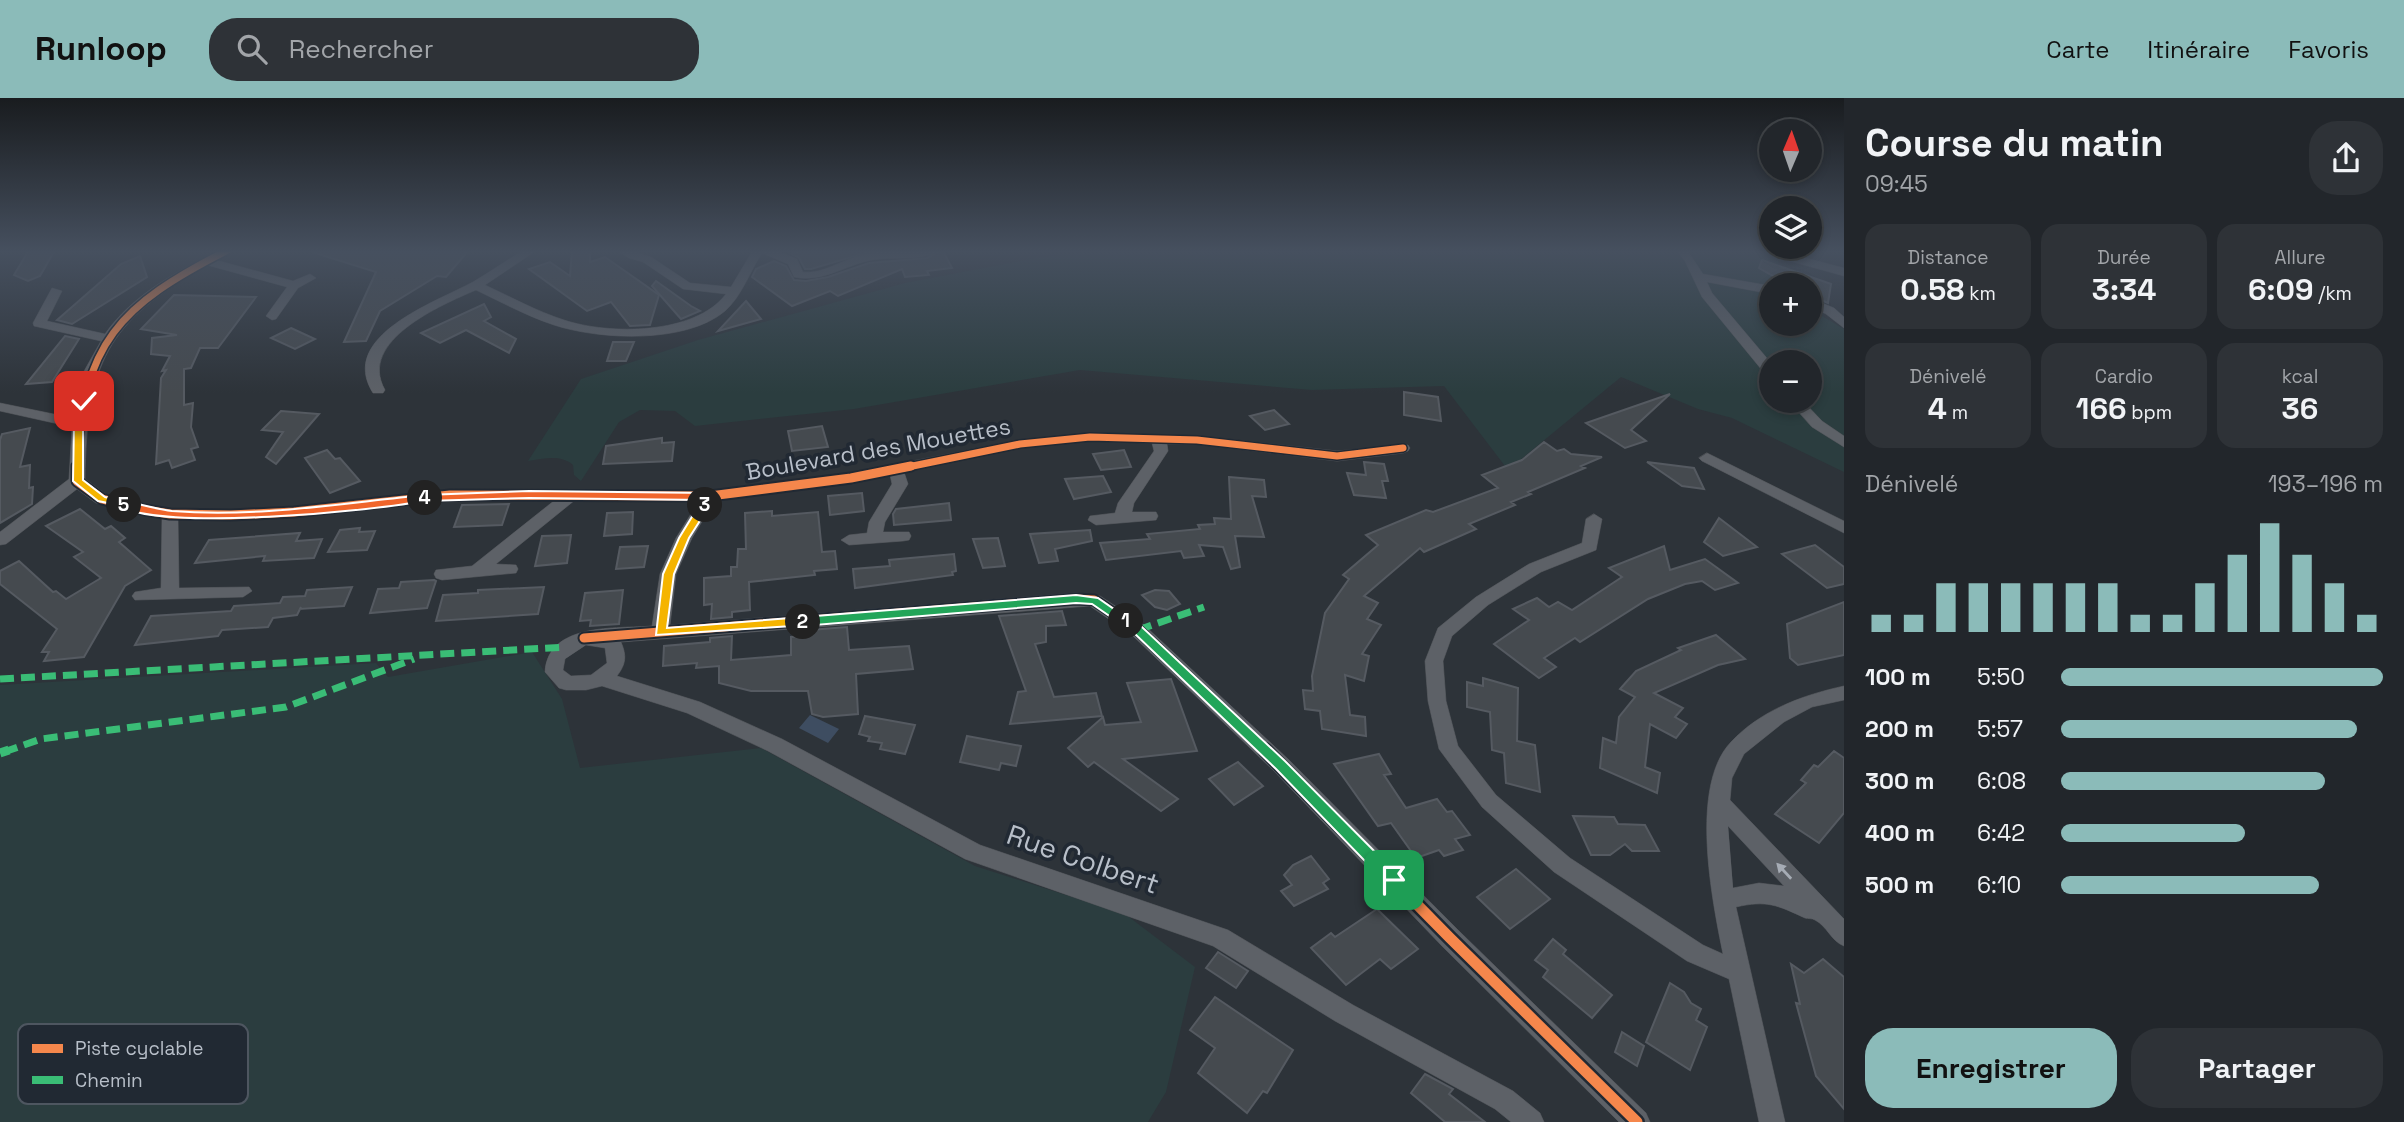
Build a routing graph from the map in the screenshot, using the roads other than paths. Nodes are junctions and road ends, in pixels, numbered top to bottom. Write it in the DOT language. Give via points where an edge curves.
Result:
graph roads {
  1 [pos="52,298"];
  2 [pos="150,298"];
  3 [pos="285,298"];
  4 [pos="451,298"];
  5 [pos="504,298"];
  6 [pos="728,298"];
  7 [pos="1709,298"];
  8 [pos="1822,307"];
  9 [pos="272,316"];
  10 [pos="1844,324"];
  11 [pos="109,339"];
  12 [pos="1759,358"];
  13 [pos="377,390"];
  14 [pos="1,400"];
  15 [pos="1807,413"];
  16 [pos="79,424"];
  17 [pos="1159,438"];
  18 [pos="1844,443"];
  19 [pos="1403,448"];
  20 [pos="1707,458"];
  21 [pos="896,469"];
  22 [pos="78,481"];
  23 [pos="571,496"];
  24 [pos="710,496"];
  25 [pos="170,514"];
  26 [pos="1150,516"];
  27 [pos="1122,518"];
  28 [pos="1594,519"];
  29 [pos="1096,520"];
  30 [pos="1844,528"];
  31 [pos="904,536"];
  32 [pos="874,538"];
  33 [pos="0,540"];
  34 [pos="849,540"];
  35 [pos="510,569"];
  36 [pos="476,571"];
  37 [pos="442,574"];
  38 [pos="243,591"];
  39 [pos="170,594"];
  40 [pos="141,596"];
  41 [pos="660,632"];
  42 [pos="584,638"];
  43 [pos="602,679"];
  44 [pos="1844,693"];
  45 [pos="1720,803"];
  46 [pos="1723,901"];
  47 [pos="1837,928"];
  48 [pos="1741,973"];
  49 [pos="1769,1120"];
  50 [pos="1531,1122"];
  51 [pos="1637,1122"];
  1 -- 11 [label="street" via="39,323"];
  2 -- 11 [label="street"];
  3 -- 9 [label="street"];
  4 -- 13 [label="street" via="401,325 384,342 370,374"];
  5 -- 6 [label="street" via="558,322 604,331 696,322 721,308"];
  7 -- 12 [label="street"];
  8 -- 10 [label="street"];
  11 -- 16 [label="street" via="90,374"];
  14 -- 16 [label="street"];
  15 -- 18 [label="street"];
  16 -- 22 [label="street"];
  17 -- 19 [label="street, Boulevard des Mouettes" via="1337,456"];
  17 -- 21 [label="street, Boulevard des Mouettes" via="1090,436"];
  17 -- 27 [label="street" via="1161,451 1126,503"];
  20 -- 30 [label="street"];
  21 -- 24 [label="street, Boulevard des Mouettes"];
  21 -- 32 [label="street" via="900,484 877,522"];
  22 -- 25 [label="street, Boulevard des Mouettes" via="102,499"];
  22 -- 33 [label="street"];
  23 -- 24 [label="street, Boulevard des Mouettes"];
  23 -- 25 [label="street, Boulevard des Mouettes" via="450,495 294,512"];
  23 -- 36 [label="street"];
  24 -- 41 [label="street" via="668,574"];
  25 -- 39 [label="street"];
  26 -- 27 [label="street"];
  27 -- 29 [label="street"];
  28 -- 48 [label="street" via="1590,546 1535,568 1482,601 1444,633 1434,661 1437,701 1449,749 1489,801 1562,865 1695,953"];
  31 -- 32 [label="street"];
  32 -- 34 [label="street"];
  35 -- 36 [label="street"];
  36 -- 37 [label="street"];
  38 -- 39 [label="street"];
  39 -- 40 [label="street"];
  41 -- 42 [label="street"];
  41 -- 51 [label="street" via="1094,600 1138,630 1281,765"];
  42 -- 43 [label="street" via="606,640 618,653 618,661"];
  42 -- 43 [label="street" via="558,653 554,672 566,684"];
  43 -- 50 [label="street, Rue Colbert" via="693,707 870,794 974,852 1220,937 1344,1013 1504,1100"];
  44 -- 45 [label="street" via="1808,701 1777,717 1737,748 1722,778"];
  45 -- 46 [label="street" via="1717,833"];
  47 -- 45 [label="street, one-way"];
  46 -- 47 [label="street" via="1755,891 1789,896"];
  46 -- 48 [label="street"];
  48 -- 49 [label="street"];
}
